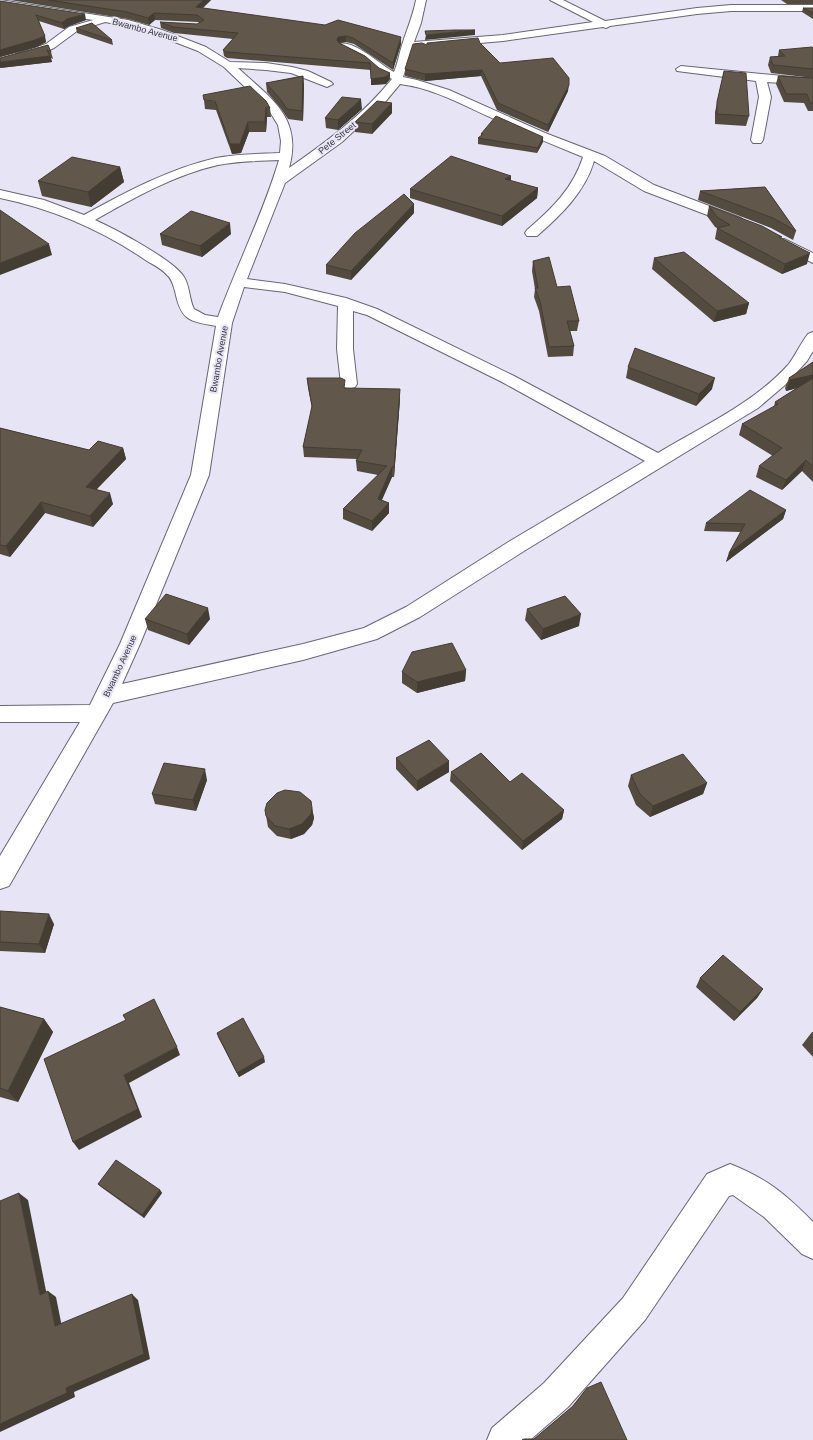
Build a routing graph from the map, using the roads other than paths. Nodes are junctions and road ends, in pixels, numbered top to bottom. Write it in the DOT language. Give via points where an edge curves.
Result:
graph roads {
  1 [pos="421,0"];
  2 [pos="555,0"];
  3 [pos="761,0"];
  4 [pos="0,2"];
  5 [pos="779,7"];
  6 [pos="813,8"];
  7 [pos="106,20"];
  8 [pos="128,23"];
  9 [pos="163,24"];
  10 [pos="606,25"];
  11 [pos="344,46"];
  12 [pos="407,46"];
  13 [pos="9,58"];
  14 [pos="228,65"];
  15 [pos="681,69"];
  16 [pos="761,78"];
  17 [pos="397,79"];
  18 [pos="813,82"];
  19 [pos="327,84"];
  20 [pos="757,140"];
  21 [pos="590,155"];
  22 [pos="286,156"];
  23 [pos="279,181"];
  24 [pos="0,194"];
  25 [pos="84,221"];
  26 [pos="745,224"];
  27 [pos="532,233"];
  28 [pos="774,236"];
  29 [pos="813,259"];
  30 [pos="238,282"];
  31 [pos="346,302"];
  32 [pos="224,323"];
  33 [pos="813,337"];
  34 [pos="349,384"];
  35 [pos="657,460"];
  36 [pos="101,705"];
  37 [pos="0,714"];
  38 [pos="0,878"];
  39 [pos="813,1243"];
  40 [pos="504,1440"];
  1 -- 12 [label="street, Pete Street"];
  2 -- 10 [label="street"];
  3 -- 5 [label="street"];
  4 -- 7 [label="street, Bwambo Avenue"];
  5 -- 6 [label="street"];
  5 -- 10 [label="street" via="696,11"];
  7 -- 8 [label="street, Bwambo Avenue"];
  7 -- 13 [label="street" via="73,29 41,50"];
  8 -- 9 [label="street"];
  8 -- 14 [label="street, Bwambo Avenue" via="182,40"];
  10 -- 12 [label="street" via="503,38"];
  11 -- 17 [label="street" via="370,59"];
  12 -- 17 [label="street, Pete Street"];
  14 -- 19 [label="street" via="286,69 312,76"];
  14 -- 22 [label="street, Bwambo Avenue" via="279,114 287,140"];
  15 -- 16 [label="street"];
  16 -- 18 [label="street"];
  16 -- 20 [label="street" via="765,97"];
  17 -- 21 [label="street" via="445,92"];
  17 -- 23 [label="street, Pete Street" via="381,100 338,139"];
  21 -- 26 [label="street" via="653,189"];
  21 -- 27 [label="street" via="585,173 574,191"];
  22 -- 23 [label="street, Bwambo Avenue"];
  22 -- 25 [label="street" via="218,162 193,168 167,178"];
  23 -- 30 [label="street, Bwambo Avenue"];
  24 -- 25 [label="street" via="57,209"];
  25 -- 32 [label="street" via="123,239 174,273 181,284 190,315"];
  28 -- 29 [label="street"];
  30 -- 31 [label="street" via="285,288"];
  30 -- 32 [label="street, Bwambo Avenue"];
  31 -- 34 [label="street" via="345,349"];
  31 -- 35 [label="street" via="419,334 508,379"];
  32 -- 36 [label="street, Bwambo Avenue" via="200,475 130,644"];
  33 -- 35 [label="street" via="794,368 781,383 752,404"];
  35 -- 36 [label="street" via="413,612 370,634"];
  36 -- 37 [label="street"];
  36 -- 38 [label="street, Bwambo Avenue"];
  39 -- 40 [label="street" via="767,1199 743,1182 730,1179 718,1185 634,1309 556,1395"];
}
